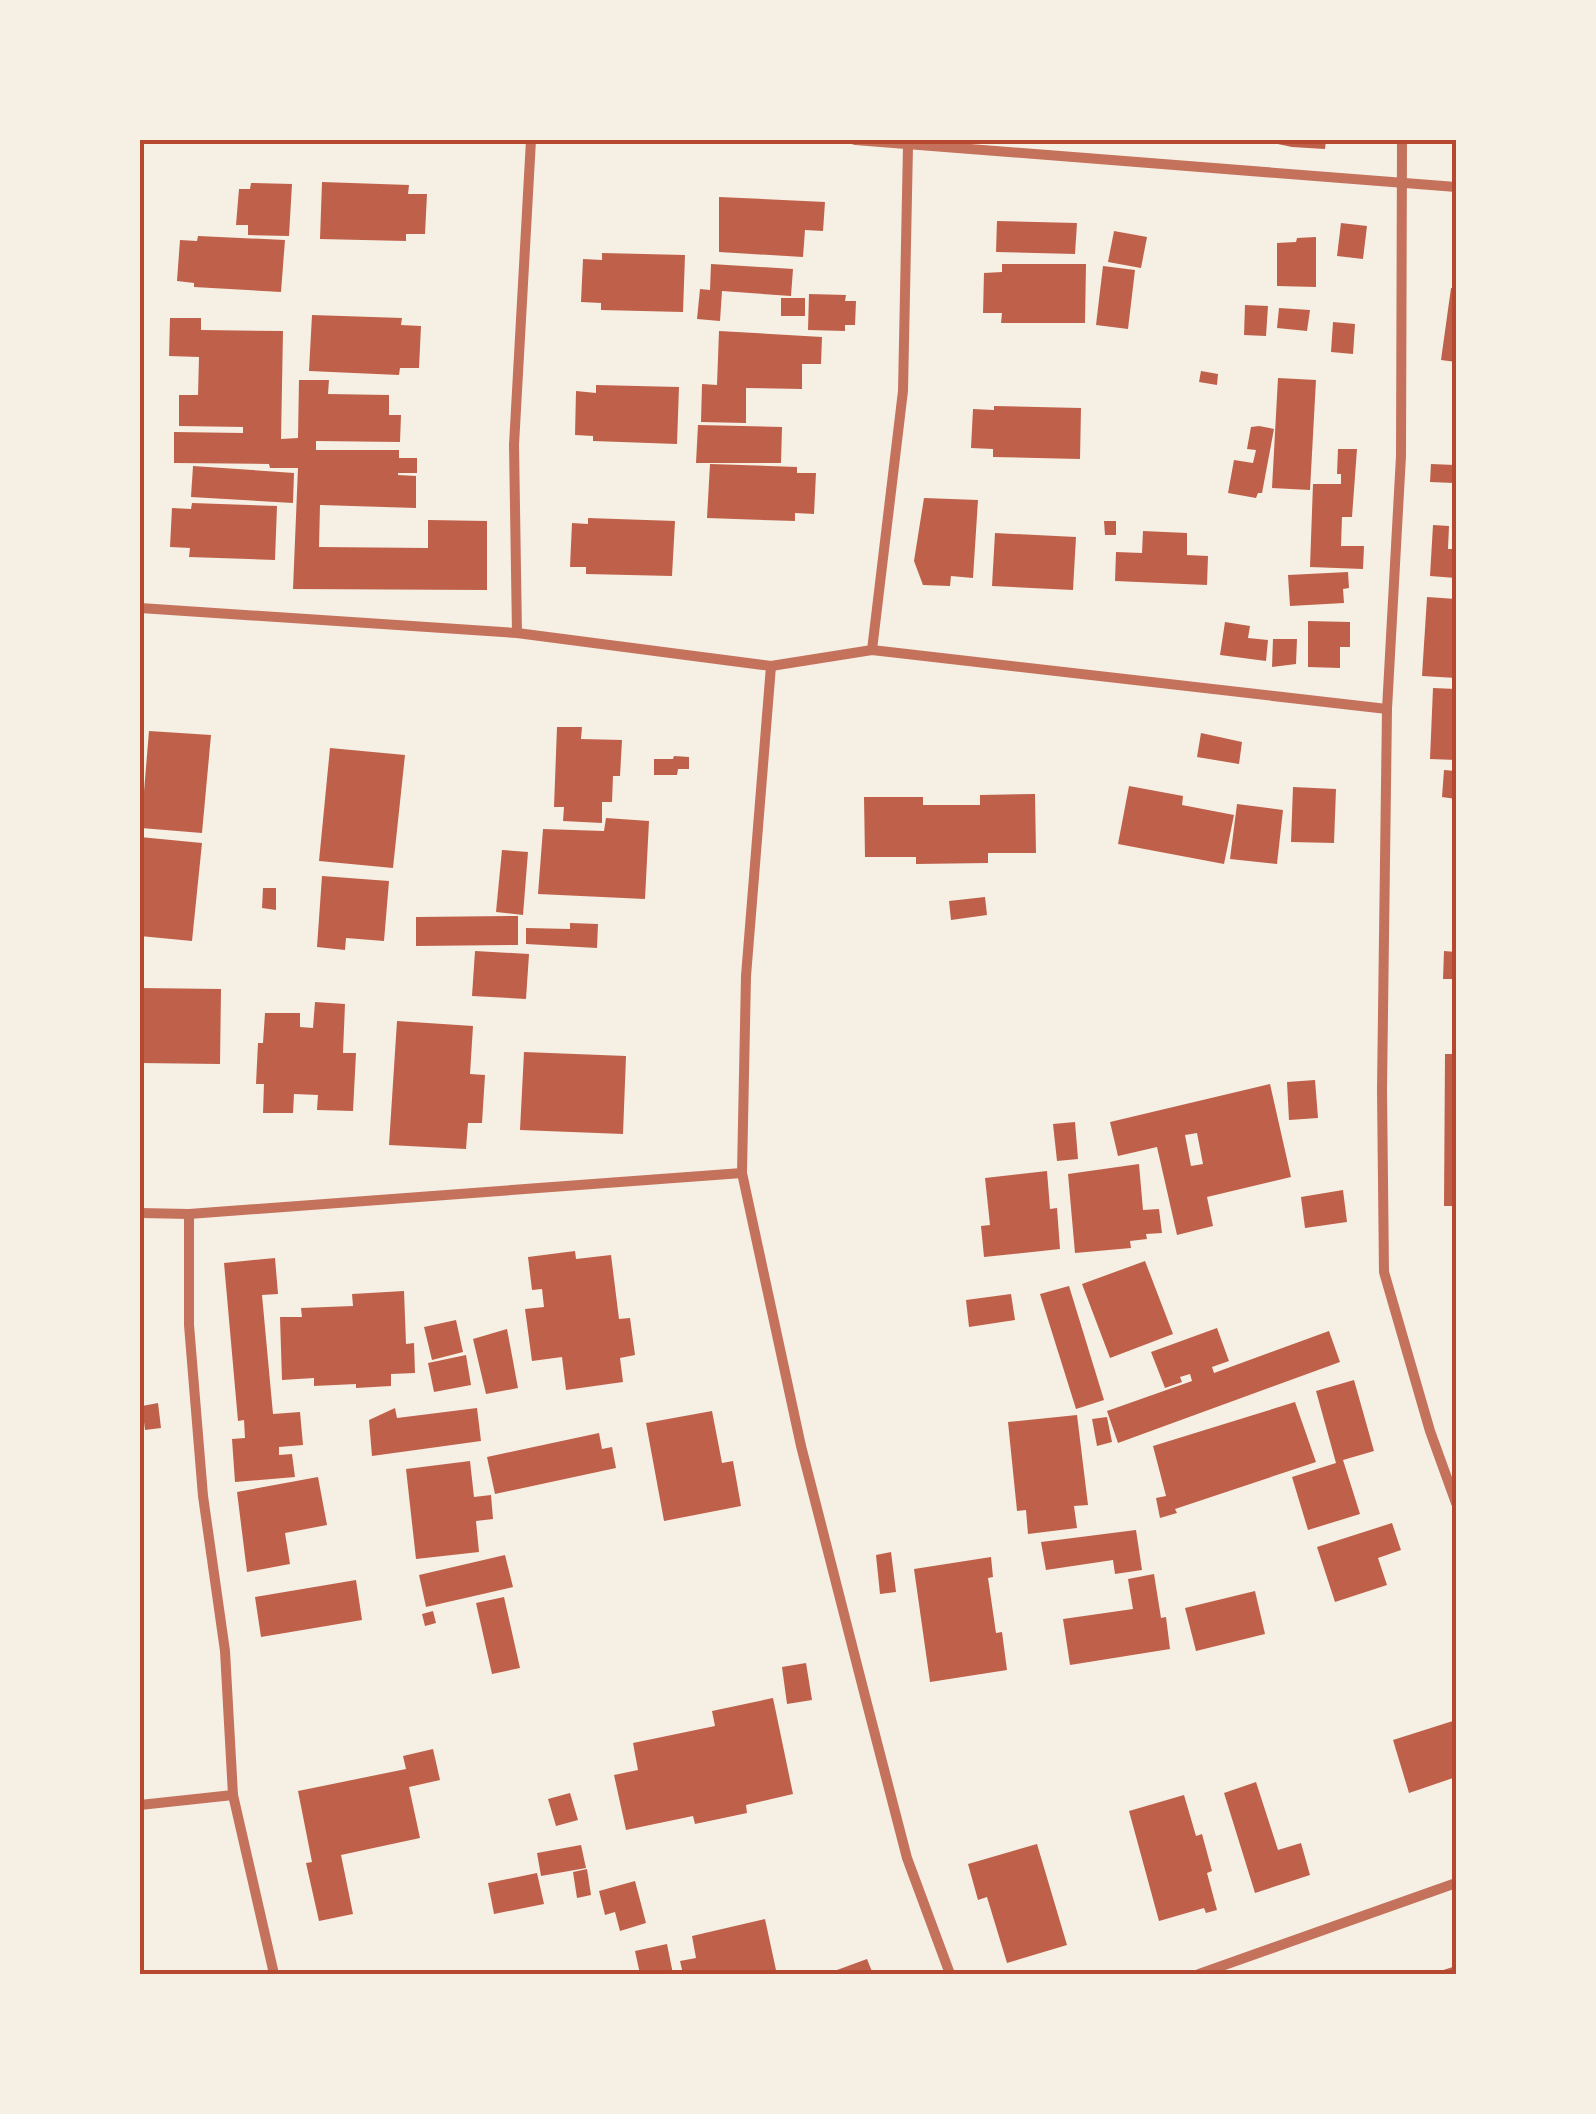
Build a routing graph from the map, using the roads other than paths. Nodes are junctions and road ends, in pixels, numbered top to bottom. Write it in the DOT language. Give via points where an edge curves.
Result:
graph roads {
  1 [pos="531,140"];
  2 [pos="855,140"];
  3 [pos="1402,140"];
  4 [pos="908,146"];
  5 [pos="1400,184"];
  6 [pos="1456,187"];
  7 [pos="140,608"];
  8 [pos="518,633"];
  9 [pos="872,650"];
  10 [pos="772,666"];
  11 [pos="1387,709"];
  12 [pos="742,1173"];
  13 [pos="140,1213"];
  14 [pos="189,1214"];
  15 [pos="1456,1503"];
  16 [pos="233,1795"];
  17 [pos="140,1805"];
  18 [pos="1456,1883"];
  19 [pos="274,1974"];
  20 [pos="950,1974"];
  21 [pos="1199,1974"];
  1 -- 8 [label="street" via="514,445"];
  2 -- 4 [label="street"];
  3 -- 5 [label="street"];
  4 -- 5 [label="street"];
  4 -- 9 [label="street" via="902,391"];
  5 -- 6 [label="street"];
  5 -- 11 [label="street" via="1401,456"];
  7 -- 8 [label="street"];
  8 -- 10 [label="street"];
  9 -- 10 [label="street"];
  9 -- 11 [label="street"];
  10 -- 12 [label="street" via="746,976"];
  11 -- 15 [label="street" via="1384,1272"];
  12 -- 14 [label="street"];
  12 -- 20 [label="street" via="864,1696 907,1858"];
  13 -- 14 [label="street"];
  14 -- 16 [label="street" via="189,1324 225,1651"];
  16 -- 17 [label="street"];
  16 -- 19 [label="street"];
  18 -- 21 [label="street"];
}
